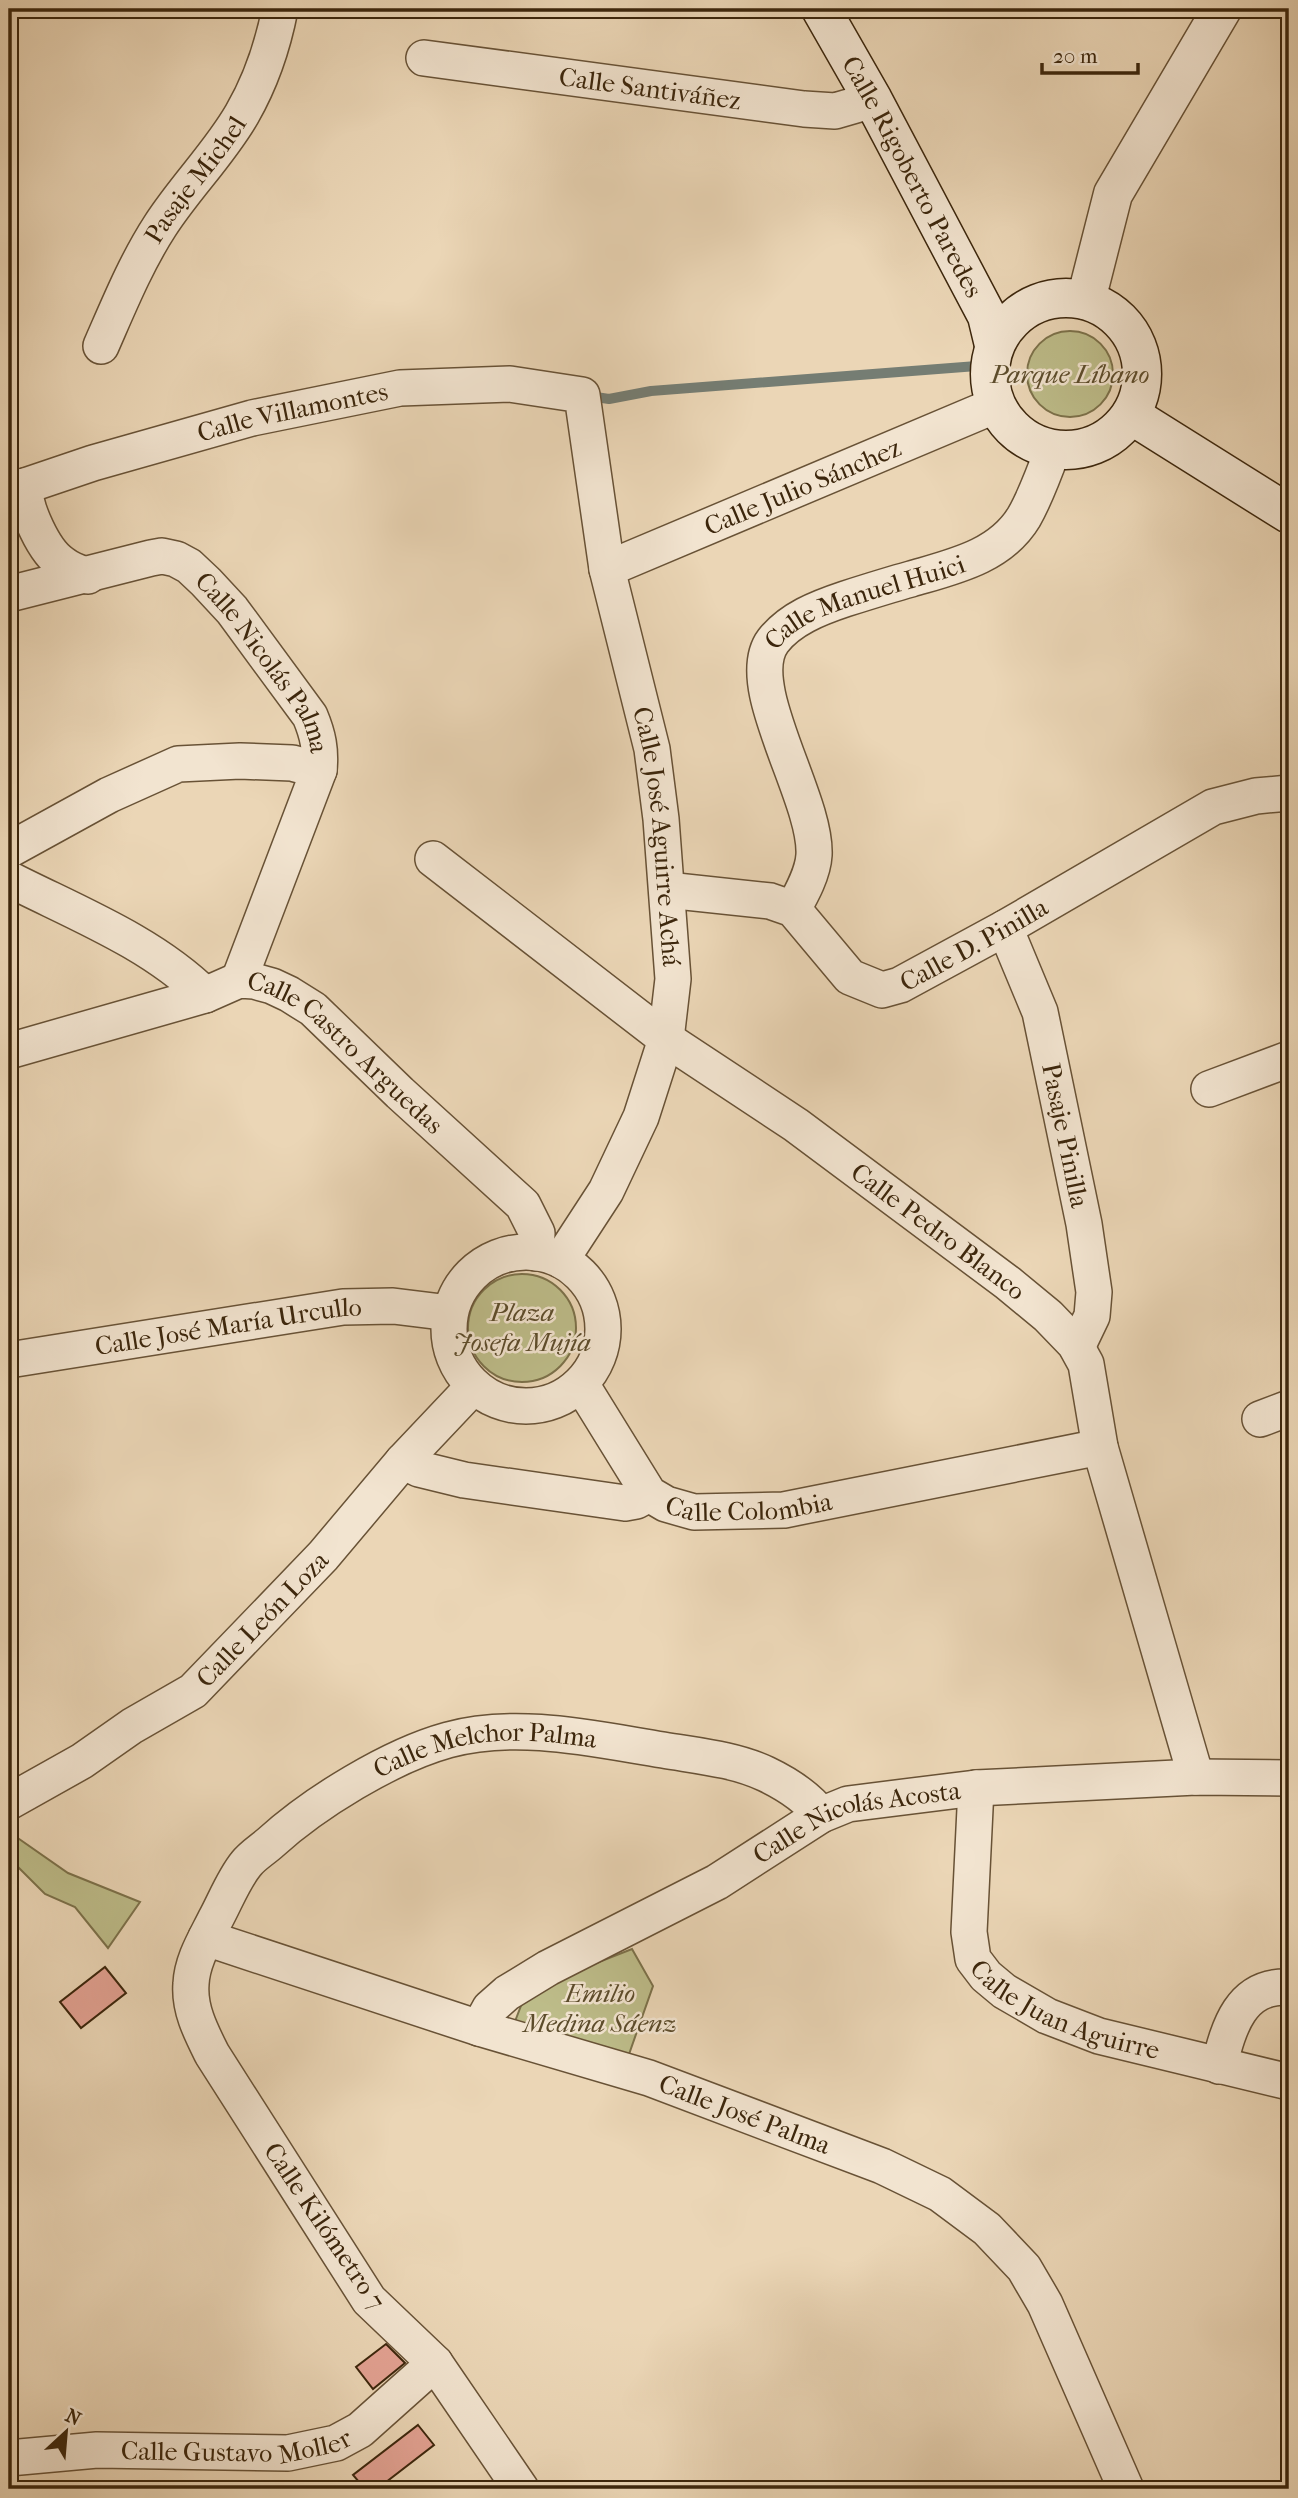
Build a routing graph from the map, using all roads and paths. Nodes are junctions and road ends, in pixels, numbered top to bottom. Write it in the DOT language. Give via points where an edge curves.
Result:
graph roads {
  1 [pos="280,9"];
  2 [pos="821,9"];
  3 [pos="1222,9"];
  4 [pos="424,58"];
  5 [pos="873,100"];
  6 [pos="1086,300"];
  7 [pos="997,323"];
  8 [pos="101,346"];
  9 [pos="582,395"];
  10 [pos="996,405"];
  11 [pos="1131,415"];
  12 [pos="1053,449"];
  13 [pos="17,487"];
  14 [pos="1289,514"];
  15 [pos="607,569"];
  16 [pos="88,576"];
  17 [pos="9,594"];
  18 [pos="319,770"];
  19 [pos="1289,793"];
  20 [pos="9,850"];
  21 [pos="433,859"];
  22 [pos="9,879"];
  23 [pos="667,890"];
  24 [pos="793,909"];
  25 [pos="1005,928"];
  26 [pos="239,980"];
  27 [pos="205,995"];
  28 [pos="666,1039"];
  29 [pos="9,1051"];
  30 [pos="1289,1059"];
  31 [pos="1209,1089"];
  32 [pos="548,1256"];
  33 [pos="450,1313"];
  34 [pos="1075,1344"];
  35 [pos="9,1360"];
  36 [pos="581,1384"];
  37 [pos="474,1387"];
  38 [pos="1100,1447"];
  39 [pos="403,1461"];
  40 [pos="649,1494"];
  41 [pos="1196,1777"];
  42 [pos="1289,1778"];
  43 [pos="976,1788"];
  44 [pos="9,1802"];
  45 [pos="821,1815"];
  46 [pos="206,1938"];
  47 [pos="1289,1987"];
  48 [pos="479,2028"];
  49 [pos="1219,2066"];
  50 [pos="1289,2082"];
  51 [pos="435,2363"];
  52 [pos="9,2458"];
  53 [pos="522,2489"];
  54 [pos="1126,2489"];
  1 -- 8 [label="street, Pasaje Michel" via="258,85 242,116 158,229"];
  2 -- 5 [label="main road, Calle Rigoberto Paredes"];
  3 -- 6 [label="main road" via="1113,194"];
  4 -- 5 [label="street, Calle Santiváñez" via="804,109 835,111"];
  5 -- 7 [label="main road, Calle Rigoberto Paredes"];
  6 -- 7 [label="main road" via="1048,299"];
  6 -- 11 [label="main road" via="1108,309 1126,325 1138,346 1144,369 1142,394"];
  7 -- 10 [label="main road" via="990,365"];
  9 -- 13 [label="street, Calle Villamontes" via="510,384 400,388 252,418"];
  9 -- 15 [label="street, Calle José Aguirre Achá"];
  10 -- 12 [label="main road" via="1010,426 1030,441"];
  10 -- 15 [label="street, Calle Julio Sánchez"];
  11 -- 12 [label="main road" via="1097,444 1076,450"];
  11 -- 14 [label="main road"];
  12 -- 24 [label="street, Calle Manuel Huici" via="1023,519 1001,543 973,560 831,604 792,622 771,644 765,669 773,721 802,790 812,828 814,856"];
  13 -- 16 [label="street" via="52,555"];
  15 -- 23 [label="street, Calle José Aguirre Achá" via="652,749"];
  16 -- 17 [label="street, Calle Nicolás Palma"];
  16 -- 18 [label="street, Calle Nicolás Palma" via="162,556 189,566 232,610 310,716 318,735"];
  18 -- 20 [label="street" via="292,763 178,764 109,795"];
  18 -- 26 [label="street, Calle Nicolás Palma"];
  19 -- 25 [label="street, Calle D. Pinilla" via="1213,807"];
  21 -- 28 [label="street, Calle Pedro Blanco"];
  22 -- 27 [label="street" via="144,948"];
  23 -- 24 [label="street" via="770,901"];
  23 -- 28 [label="street, Calle José Aguirre Achá" via="673,978"];
  24 -- 25 [label="street, Calle D. Pinilla" via="850,977 882,990 900,985"];
  25 -- 34 [label="street, Pasaje Pinilla" via="1040,1012 1084,1224 1094,1292 1092,1315"];
  26 -- 27 [label="street, Calle Castro Arguedas"];
  26 -- 32 [label="street, Calle Castro Arguedas" via="272,986 313,1009 523,1205"];
  27 -- 29 [label="street, Calle Castro Arguedas"];
  28 -- 32 [label="street, Calle José Aguirre Achá" via="641,1117 606,1191"];
  28 -- 34 [label="street, Calle Pedro Blanco" via="796,1125 1008,1283"];
  30 -- 31 [label="street"];
  32 -- 33 [label="street" via="512,1254 490,1261 470,1275"];
  32 -- 36 [label="street" via="581,1276 595,1295 602,1318 602,1342 595,1365"];
  33 -- 35 [label="street, Calle José María Urcullo" via="393,1306 343,1307"];
  33 -- 37 [label="street" via="449,1340 456,1363"];
  34 -- 38 [label="street, Calle Pedro Blanco" via="1086,1364"];
  36 -- 37 [label="street" via="561,1398 537,1406 512,1405"];
  36 -- 40 [label="street"];
  37 -- 39 [label="street, Calle León Loza"];
  38 -- 40 [label="street, Calle Colombia" via="784,1510 694,1512"];
  38 -- 41 [label="street, Calle Pedro Blanco"];
  39 -- 40 [label="street, Calle Colombia" via="464,1480 625,1503"];
  39 -- 44 [label="street, Calle León Loza" via="323,1556 193,1691"];
  41 -- 42 [label="street, Calle Nicolás Acosta"];
  41 -- 43 [label="street, Calle Nicolás Acosta"];
  43 -- 45 [label="street, Calle Nicolás Acosta" via="848,1804"];
  43 -- 49 [label="street, Calle Juan Aguirre" via="968,1932 973,1959 986,1976 1047,2016 1099,2036"];
  45 -- 46 [label="street, Calle Melchor Palma" via="799,1793 776,1780 719,1759 533,1732 447,1740 333,1796 281,1833 246,1864"];
  45 -- 48 [label="street, Calle Nicolás Acosta" via="717,1882 507,1993 490,2008"];
  46 -- 48 [label="street, Calle José Palma"];
  46 -- 51 [label="street, Calle Kilómetro 7" via="190,1985 198,2026 212,2054 369,2300"];
  47 -- 49 [label="street" via="1268,1990 1246,2003 1233,2018"];
  48 -- 54 [label="street, Calle José Palma" via="649,2078 882,2166 940,2194 987,2229 1024,2269 1045,2304"];
  49 -- 50 [label="street, Calle Juan Aguirre"];
  51 -- 52 [label="street, Calle Gustavo Moller" via="360,2430 336,2443 288,2453 97,2450"];
  51 -- 53 [label="street, Calle Kilómetro 7"];
}
